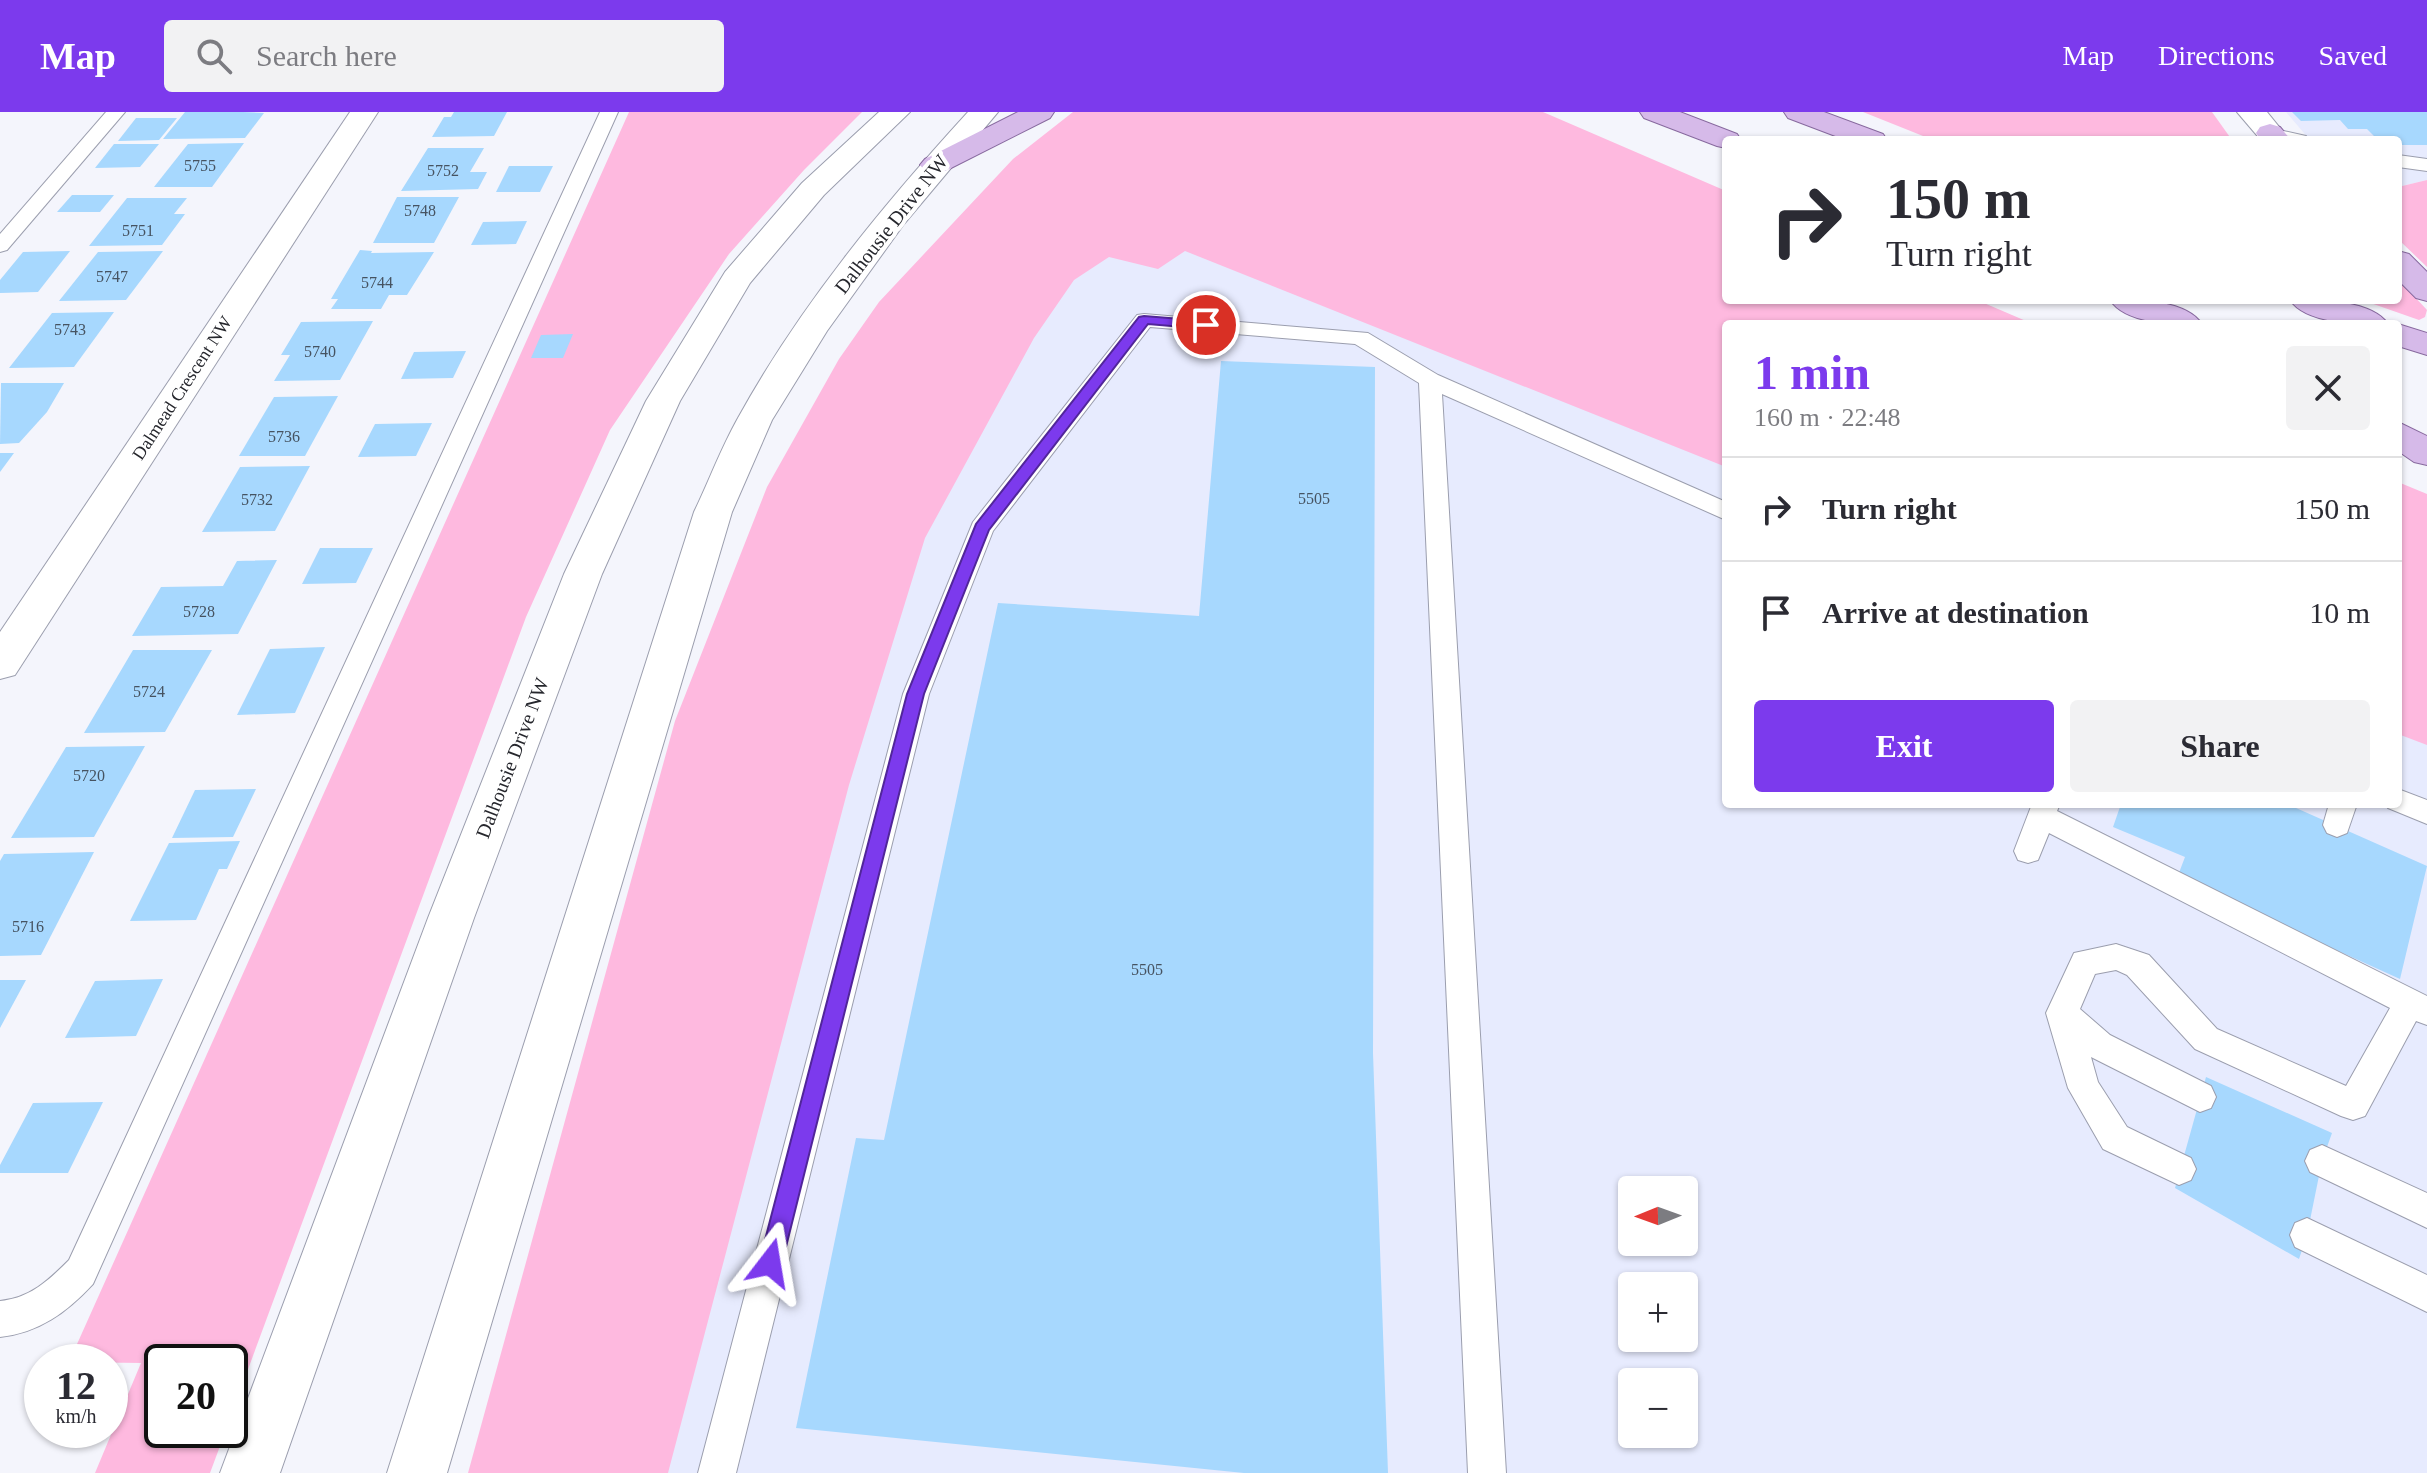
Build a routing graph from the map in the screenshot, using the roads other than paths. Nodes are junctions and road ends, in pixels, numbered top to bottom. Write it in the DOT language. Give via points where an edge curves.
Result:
graph roads {
  1 [pos="116,112"];
  2 [pos="364,112"];
  3 [pos="609,112"];
  4 [pos="896,112"];
  5 [pos="984,112"];
  6 [pos="1040,112"];
  7 [pos="1654,112"];
  8 [pos="1798,112"];
  9 [pos="1862,136"];
  10 [pos="1722,138"];
  11 [pos="2402,162"];
  12 [pos="935,165"];
  13 [pos="2423,165"];
  14 [pos="2402,172"];
  15 [pos="0,246"];
  16 [pos="2402,265"];
  17 [pos="2427,291"];
  18 [pos="2136,304"];
  19 [pos="2317,304"];
  20 [pos="2175,320"];
  21 [pos="2360,320"];
  22 [pos="2402,336"];
  23 [pos="2427,345"];
  24 [pos="1430,380"];
  25 [pos="2402,412"];
  26 [pos="2427,421"];
  27 [pos="2402,437"];
  28 [pos="2427,453"];
  29 [pos="1722,510"];
  30 [pos="0,664"];
  31 [pos="2402,802"];
  32 [pos="2044,810"];
  33 [pos="2427,812"];
  34 [pos="2028,851"];
  35 [pos="2418,1007"];
  36 [pos="2062,1013"];
  37 [pos="2200,1097"];
  38 [pos="2322,1161"];
  39 [pos="2179,1169"];
  40 [pos="2427,1211"];
  41 [pos="2307,1235"];
  42 [pos="2427,1294"];
  43 [pos="0,1319"];
  44 [pos="250,1473"];
  45 [pos="417,1473"];
  46 [pos="717,1473"];
  47 [pos="1487,1473"];
  1 -- 15 [label="lane"];
  2 -- 30 [label="street, Dalmead Crescent NW"];
  3 -- 43 [label="lane" via="81,1272 38,1311"];
  4 -- 44 [label="street, Dalhousie Drive NW" via="813,189 736,279 663,401 577,588 445,933"];
  5 -- 12 [label="street, Dalhousie Drive NW"];
  6 -- 12 [label="main road"];
  7 -- 10 [label="main road"];
  8 -- 9 [label="main road"];
  11 -- 13 [label="lane"];
  12 -- 45 [label="street, Dalhousie Drive NW" via="877,238 760,410 713,512"];
  13 -- 14 [label="lane"];
  16 -- 17 [label="main road"];
  18 -- 20 [label="main road"];
  19 -- 21 [label="main road"];
  22 -- 23 [label="main road"];
  24 -- 29 [label="lane"];
  24 -- 46 [label="lane" via="1360,338 1144,320 982,528 916,694"];
  24 -- 47 [label="lane"];
  25 -- 26 [label="main road"];
  27 -- 28 [label="main road"];
  31 -- 33 [label="lane"];
  32 -- 34 [label="lane"];
  32 -- 35 [label="lane"];
  35 -- 36 [label="lane" via="2353,1105 2206,1039 2138,965 2116,957 2085,963"];
  36 -- 37 [label="lane" via="2099,1045"];
  36 -- 39 [label="lane" via="2084,1088 2115,1138"];
  38 -- 40 [label="lane"];
  41 -- 42 [label="lane"];
}
